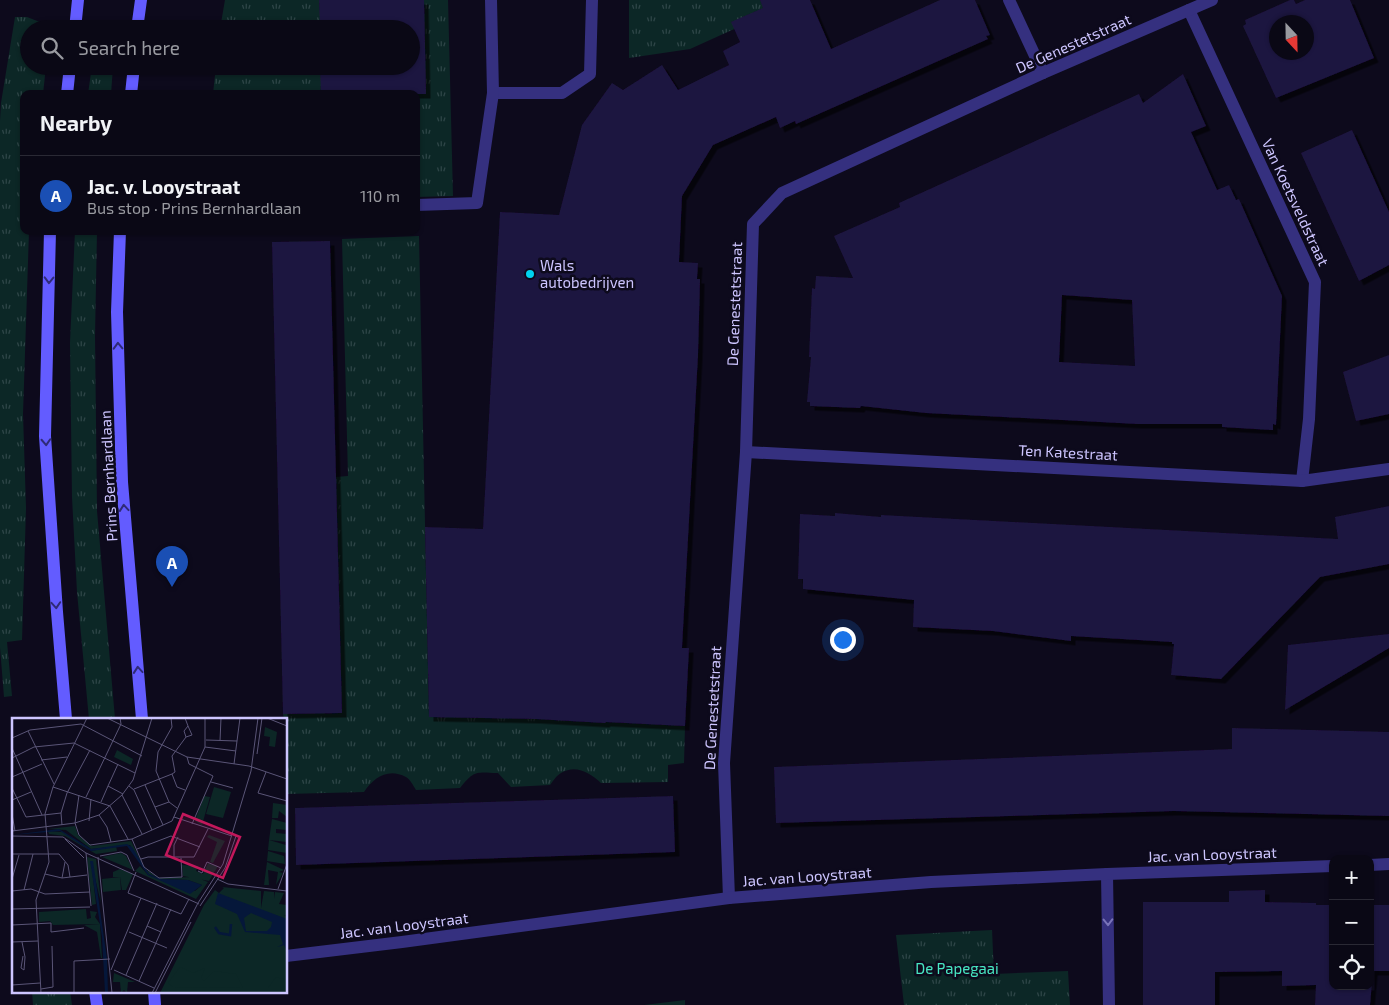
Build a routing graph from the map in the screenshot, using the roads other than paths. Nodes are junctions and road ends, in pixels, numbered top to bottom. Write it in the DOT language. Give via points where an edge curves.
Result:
graph roads {
  1 [pos="78,0"];
  2 [pos="141,0"];
  3 [pos="491,0"];
  4 [pos="592,0"];
  5 [pos="1009,0"];
  6 [pos="1212,0"];
  7 [pos="1189,10"];
  8 [pos="75,20"];
  9 [pos="138,20"];
  10 [pos="1043,73"];
  11 [pos="69,75"];
  12 [pos="133,75"];
  13 [pos="67,90"];
  14 [pos="132,90"];
  15 [pos="493,93"];
  16 [pos="420,205"];
  17 [pos="50,235"];
  18 [pos="120,235"];
  19 [pos="746,452"];
  20 [pos="1389,469"];
  21 [pos="1302,481"];
  22 [pos="66,718"];
  23 [pos="142,718"];
  24 [pos="1389,864"];
  25 [pos="1374,865"];
  26 [pos="1329,866"];
  27 [pos="1107,874"];
  28 [pos="729,898"];
  29 [pos="288,956"];
  30 [pos="96,992"];
  31 [pos="154,992"];
  32 [pos="97,1005"];
  33 [pos="155,1005"];
  34 [pos="1110,1005"];
  1 -- 8 [label="main road"];
  2 -- 9 [label="main road"];
  3 -- 15 [label="street"];
  4 -- 15 [label="street" via="590,74 562,93"];
  5 -- 10 [label="street"];
  6 -- 7 [label="street, De Genestetstraat"];
  7 -- 10 [label="street, De Genestetstraat"];
  7 -- 21 [label="street, Van Koetsveldstraat" via="1315,282 1310,419"];
  10 -- 19 [label="street, De Genestetstraat" via="782,193 753,224"];
  11 -- 13 [label="main road"];
  12 -- 14 [label="main road"];
  15 -- 16 [label="street" via="476,203"];
  17 -- 22 [label="main road, one-way" via="45,436"];
  23 -- 18 [label="main road, Prins Bernhardlaan, one-way" via="122,482 117,312"];
  19 -- 21 [label="street, Ten Katestraat"];
  19 -- 28 [label="street, De Genestetstraat" via="724,763"];
  20 -- 21 [label="street, Ten Katestraat"];
  24 -- 25 [label="street"];
  26 -- 27 [label="street, Jac. van Looystraat"];
  27 -- 28 [label="street, Jac. van Looystraat" via="931,882"];
  27 -- 34 [label="street, one-way"];
  28 -- 29 [label="street, Jac. van Looystraat"];
  30 -- 32 [label="main road"];
  31 -- 33 [label="main road"];
}
